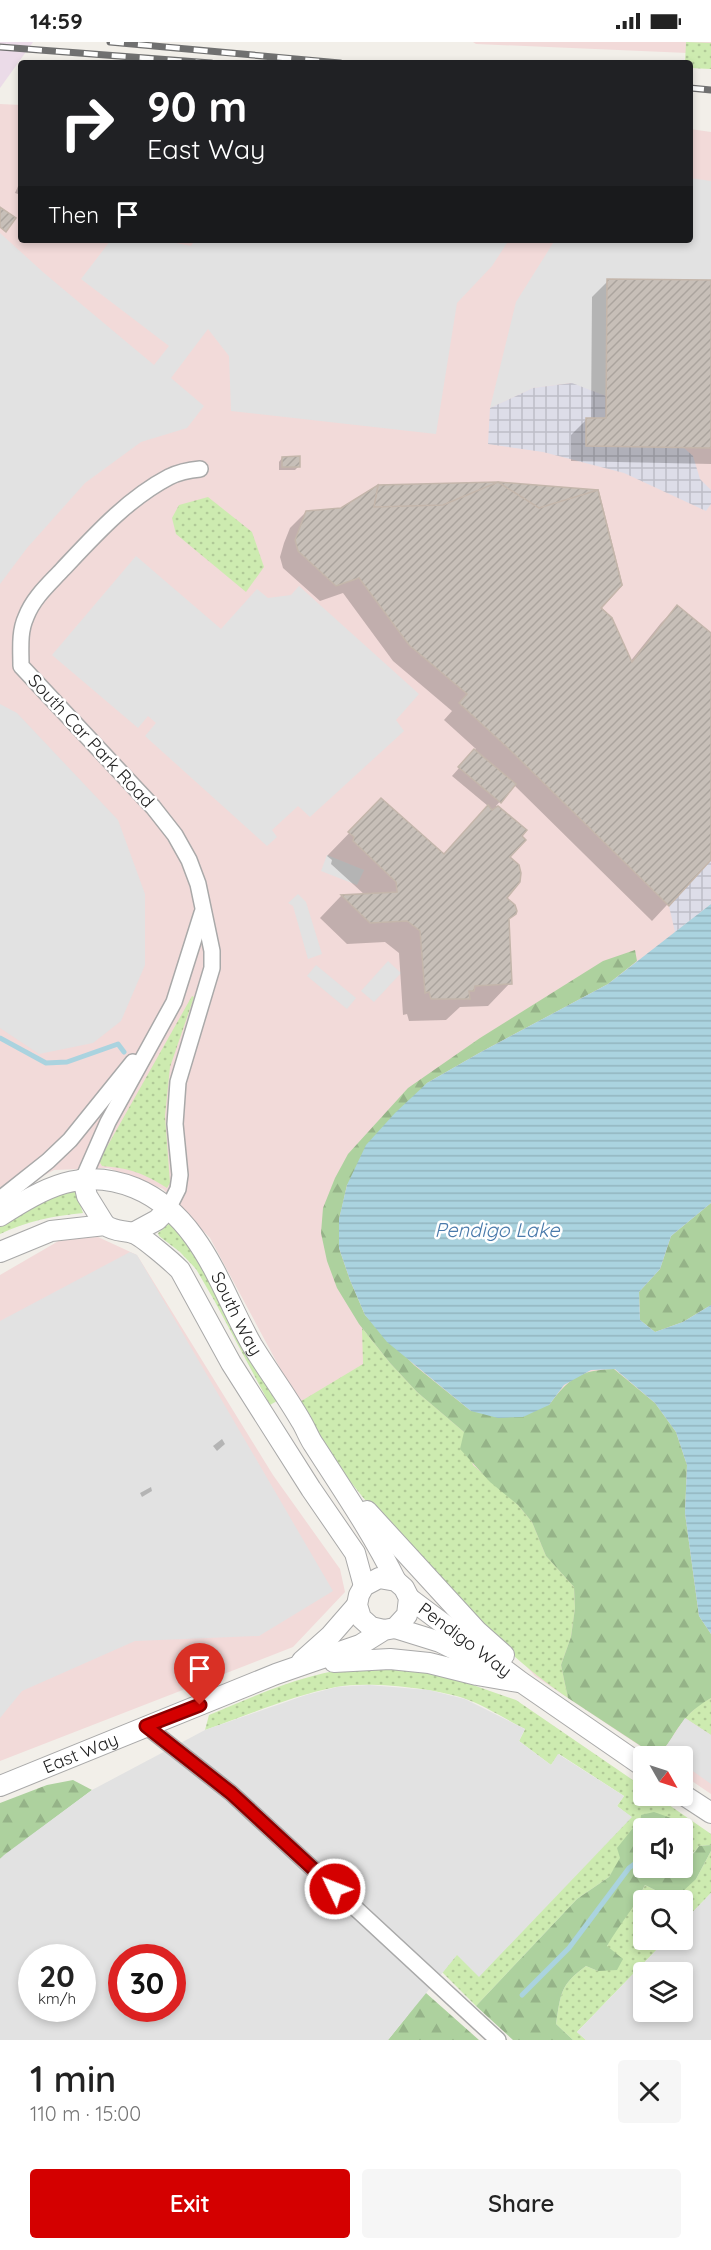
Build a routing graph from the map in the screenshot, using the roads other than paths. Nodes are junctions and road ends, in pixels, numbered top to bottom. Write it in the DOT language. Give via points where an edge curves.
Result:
graph roads {
  1 [pos="200,469"];
  2 [pos="203,910"];
  3 [pos="160,1027"];
  4 [pos="83,1179"];
  5 [pos="0,1199"];
  6 [pos="168,1209"];
  7 [pos="0,1216"];
  8 [pos="105,1225"];
  9 [pos="133,1233"];
  10 [pos="0,1252"];
  11 [pos="335,1476"];
  12 [pos="396,1581"];
  13 [pos="361,1596"];
  14 [pos="409,1598"];
  15 [pos="390,1629"];
  16 [pos="295,1666"];
  17 [pos="521,1682"];
  18 [pos="146,1726"];
  19 [pos="633,1759"];
  20 [pos="0,1786"];
  21 [pos="693,1802"];
  22 [pos="711,1814"];
  23 [pos="498,2040"];
  1 -- 2 [label="street, South Car Park Road" via="177,473 140,496 49,584 26,617 21,666 175,835 198,884"];
  2 -- 3 [label="street, South Car Park Road" via="174,1002"];
  2 -- 6 [label="street, South Car Park Road" via="212,968 178,1082 175,1124 180,1175"];
  3 -- 4 [label="street, South Car Park Road" via="108,1122"];
  3 -- 5 [label="street, South Car Park Road" via="70,1140"];
  4 -- 6 [label="street, South Way" via="118,1182 150,1195"];
  4 -- 7 [label="street, South Way" via="47,1187"];
  4 -- 8 [label="street" via="87,1196"];
  6 -- 9 [label="street"];
  6 -- 11 [label="street, South Way" via="214,1269 252,1343"];
  8 -- 9 [label="street, South Way" via="114,1231"];
  8 -- 10 [label="street, South Way" via="51,1231"];
  9 -- 13 [label="street, South Way" via="180,1270 231,1364 355,1553"];
  11 -- 12 [label="street, South Way"];
  11 -- 17 [label="street" via="506,1658"];
  12 -- 13 [label="street" via="379,1578"];
  12 -- 14 [label="street"];
  13 -- 15 [label="street" via="361,1618 371,1628"];
  13 -- 16 [label="street, East Way" via="330,1636"];
  14 -- 15 [label="street" via="407,1615"];
  14 -- 17 [label="street, Pendigo Way"];
  15 -- 16 [label="street, East Way" via="360,1645"];
  15 -- 17 [label="street, Pendigo Way" via="440,1642"];
  16 -- 17 [label="street" via="390,1659"];
  16 -- 18 [label="street, East Way"];
  17 -- 19 [label="street, Pendigo Way"];
  18 -- 20 [label="street, East Way"];
  18 -- 23 [label="street" via="231,1793"];
  21 -- 22 [label="street"];
}
